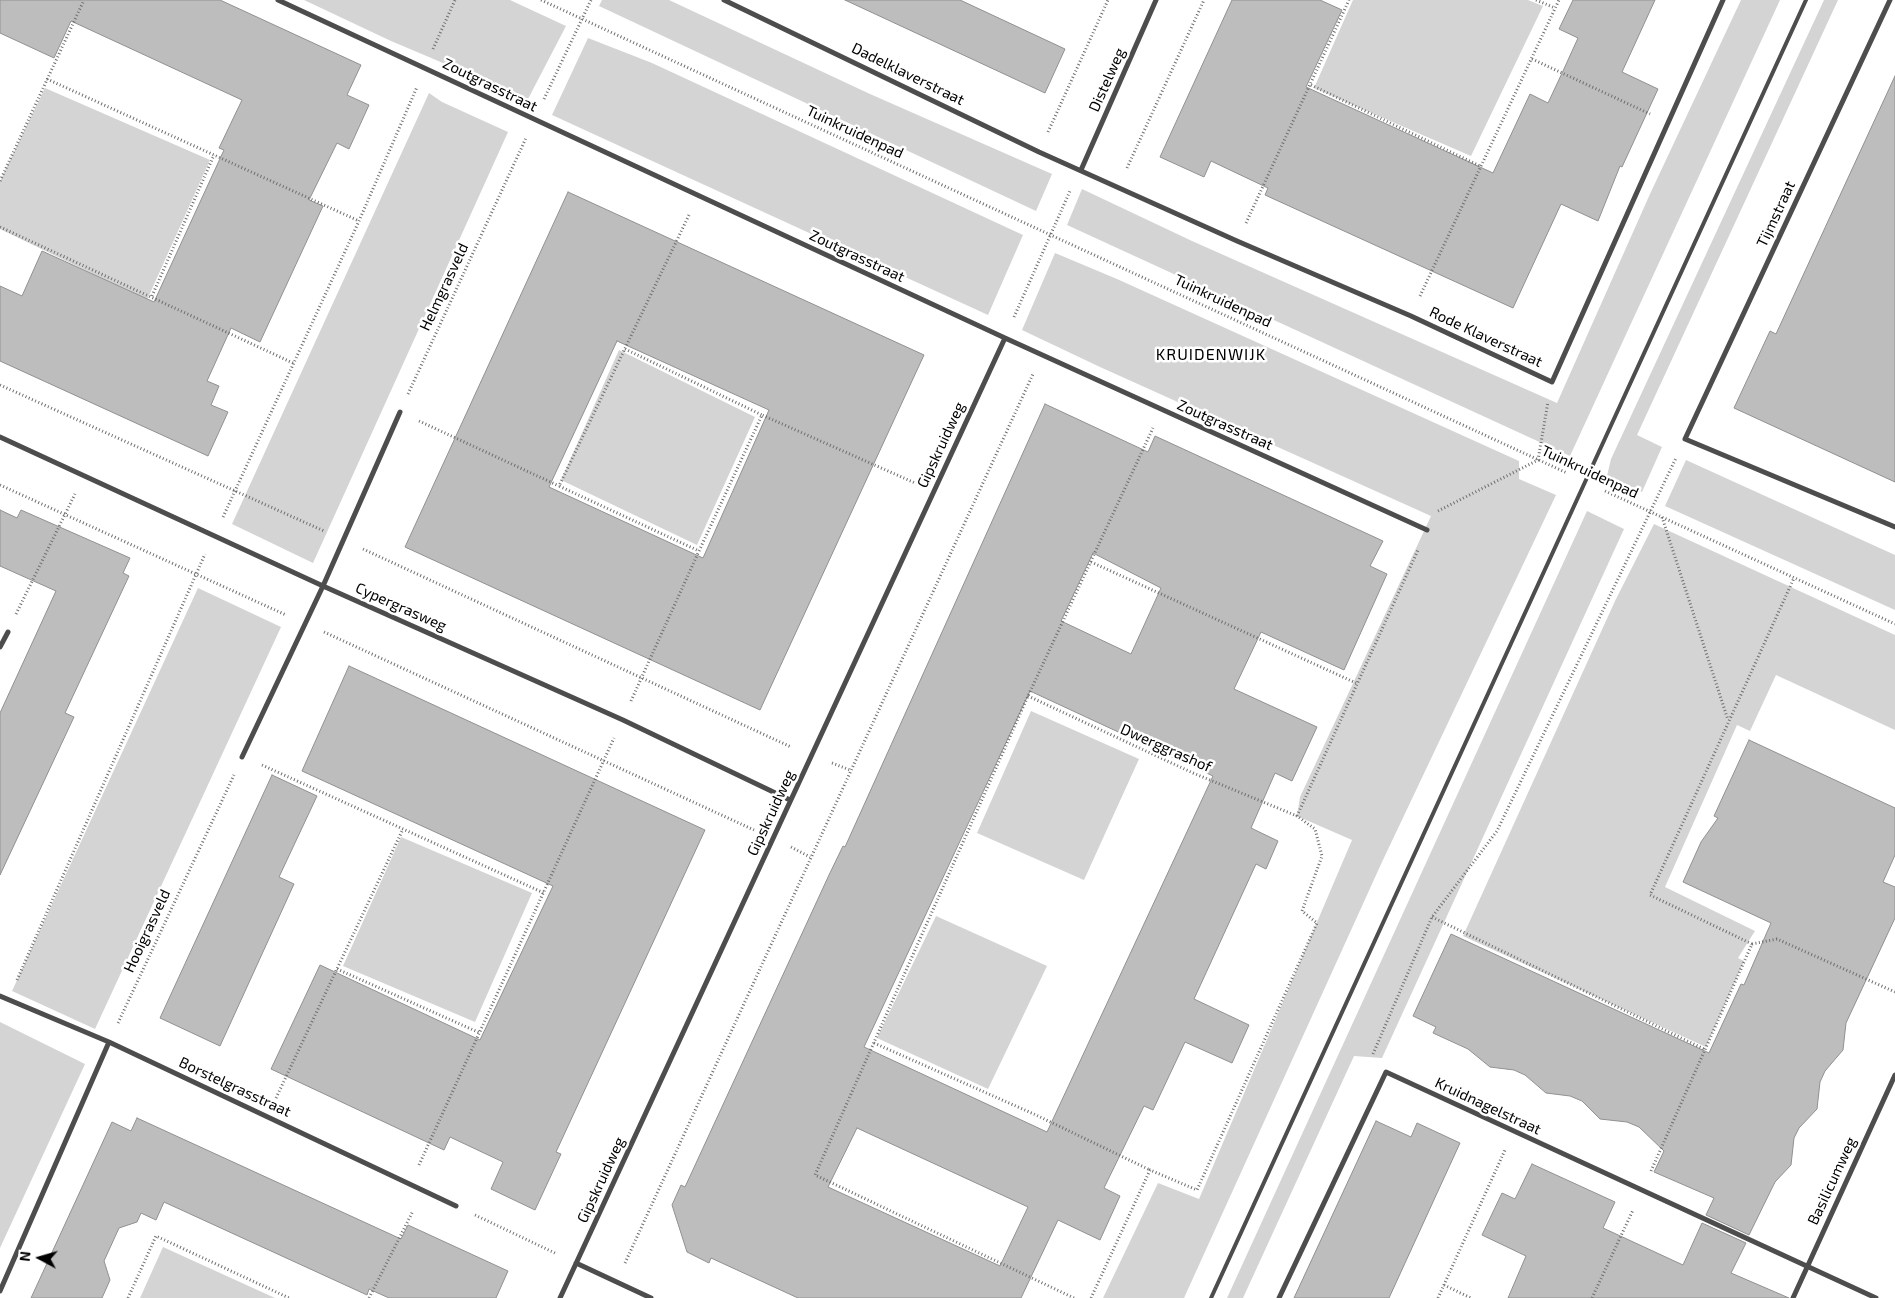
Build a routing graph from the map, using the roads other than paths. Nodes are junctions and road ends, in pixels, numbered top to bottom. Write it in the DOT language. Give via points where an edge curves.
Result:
graph roads {
  1 [pos="278,0"];
  2 [pos="724,0"];
  3 [pos="1156,0"];
  4 [pos="1723,0"];
  5 [pos="1806,0"];
  6 [pos="1890,0"];
  7 [pos="1081,170"];
  8 [pos="1004,338"];
  9 [pos="400,412"];
  10 [pos="0,437"];
  11 [pos="1895,527"];
  12 [pos="1427,530"];
  13 [pos="323,586"];
  14 [pos="8,632"];
  15 [pos="0,647"];
  16 [pos="242,757"];
  17 [pos="790,800"];
  18 [pos="0,996"];
  19 [pos="109,1042"];
  20 [pos="1895,1075"];
  21 [pos="456,1206"];
  22 [pos="576,1263"];
  23 [pos="1807,1267"];
  24 [pos="0,1291"];
  25 [pos="560,1298"];
  26 [pos="651,1298"];
  27 [pos="1211,1298"];
  28 [pos="1279,1298"];
  29 [pos="1793,1298"];
  30 [pos="1876,1298"];
  1 -- 8 [label="street, Zoutgrasstraat"];
  2 -- 7 [label="street, Dadelklaverstraat"];
  3 -- 7 [label="street, Distelweg"];
  4 -- 7 [label="street, Rode Klaverstraat" via="1552,382"];
  5 -- 27 [label="lane"];
  6 -- 11 [label="street, Tijmstraat" via="1685,439"];
  8 -- 12 [label="street, Zoutgrasstraat"];
  8 -- 17 [label="street, Gipskruidweg"];
  9 -- 13 [label="street"];
  10 -- 13 [label="street, Cypergrasweg"];
  13 -- 16 [label="street"];
  13 -- 17 [label="street, Cypergrasweg" via="623,720"];
  14 -- 15 [label="street"];
  17 -- 22 [label="street, Gipskruidweg"];
  18 -- 19 [label="street, Borstelgrasstraat"];
  19 -- 21 [label="street, Borstelgrasstraat"];
  19 -- 24 [label="street"];
  20 -- 23 [label="street, Basilicumweg"];
  22 -- 25 [label="street, Gipskruidweg"];
  22 -- 26 [label="street"];
  23 -- 28 [label="street, Kruidnagelstraat" via="1386,1072"];
  23 -- 29 [label="street, Basilicumweg"];
  23 -- 30 [label="street, Kruidnagelstraat"];
}
